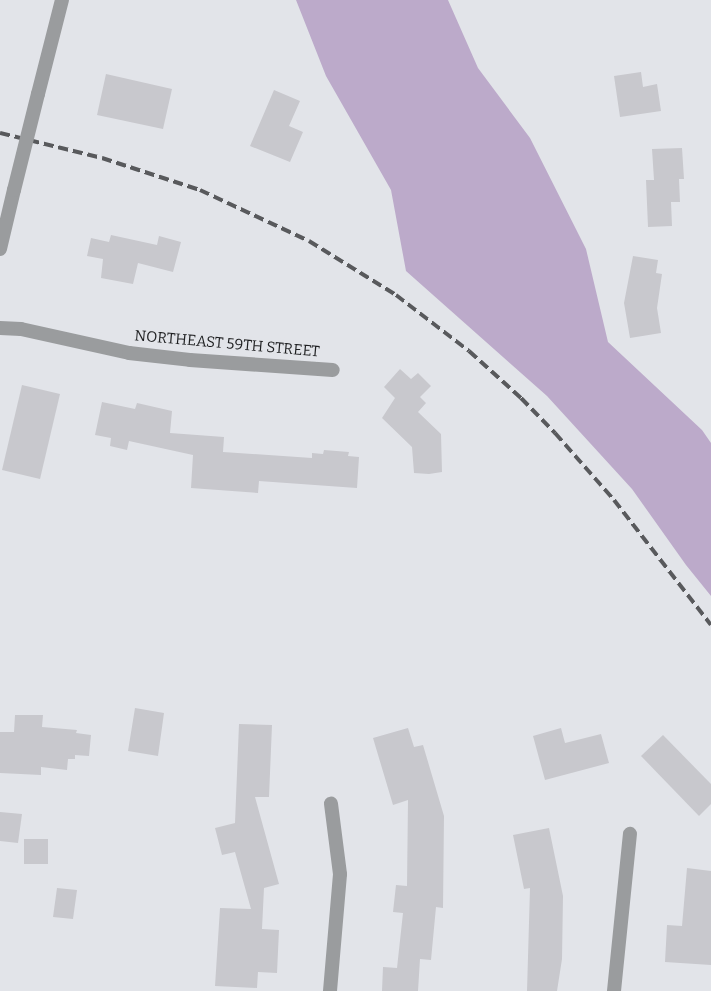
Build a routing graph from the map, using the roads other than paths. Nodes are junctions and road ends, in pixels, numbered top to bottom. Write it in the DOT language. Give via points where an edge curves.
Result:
graph roads {
  1 [pos="62,0"];
  2 [pos="0,249"];
  3 [pos="0,328"];
  4 [pos="333,370"];
  5 [pos="331,804"];
  6 [pos="630,834"];
  7 [pos="330,991"];
  8 [pos="614,991"];
  1 -- 2 [label="street, bridge"];
  3 -- 4 [label="street, NORTHEAST 59TH STREET" via="21,329 129,353"];
  5 -- 7 [label="street" via="340,880"];
  6 -- 8 [label="street"];
}
